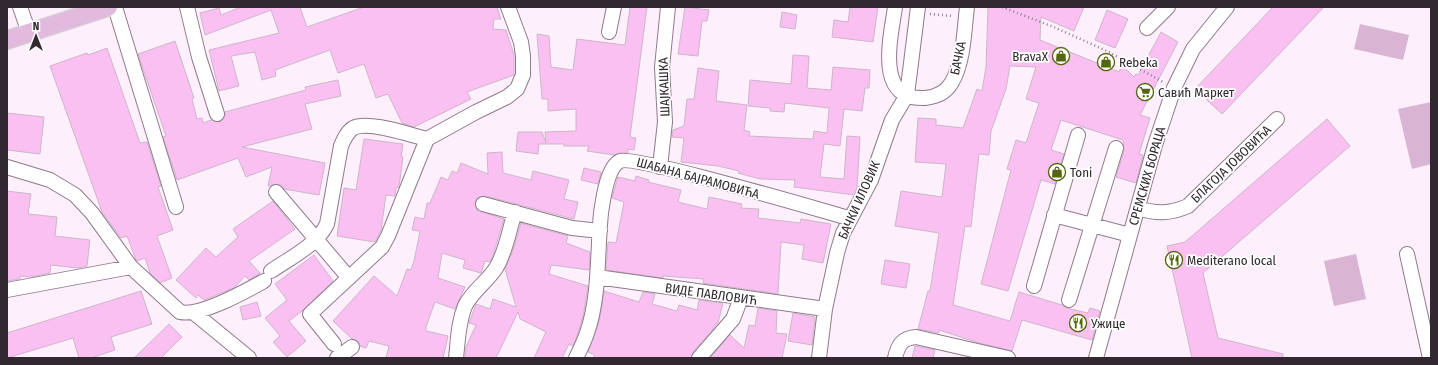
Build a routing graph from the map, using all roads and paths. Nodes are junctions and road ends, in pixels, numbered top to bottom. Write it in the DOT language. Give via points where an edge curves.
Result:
graph roads {
  1 [pos="20,7"];
  2 [pos="108,7"];
  3 [pos="115,7"];
  4 [pos="187,7"];
  5 [pos="508,7"];
  6 [pos="614,7"];
  7 [pos="668,7"];
  8 [pos="895,7"];
  9 [pos="918,7"];
  10 [pos="967,7"];
  11 [pos="1002,7"];
  12 [pos="1168,7"];
  13 [pos="1227,7"];
  14 [pos="1147,28"];
  15 [pos="609,32"];
  16 [pos="29,33"];
  17 [pos="7,40"];
  18 [pos="1174,88"];
  19 [pos="907,95"];
  20 [pos="217,114"];
  21 [pos="1277,119"];
  22 [pos="1078,135"];
  23 [pos="427,139"];
  24 [pos="1116,148"];
  25 [pos="660,166"];
  26 [pos="7,167"];
  27 [pos="276,192"];
  28 [pos="483,204"];
  29 [pos="176,207"];
  30 [pos="1138,208"];
  31 [pos="515,212"];
  32 [pos="1054,215"];
  33 [pos="849,218"];
  34 [pos="1092,226"];
  35 [pos="600,231"];
  36 [pos="1130,235"];
  37 [pos="316,239"];
  38 [pos="1407,254"];
  39 [pos="131,267"];
  40 [pos="597,277"];
  41 [pos="349,278"];
  42 [pos="1034,286"];
  43 [pos="7,290"];
  44 [pos="741,298"];
  45 [pos="1069,300"];
  46 [pos="825,309"];
  47 [pos="193,312"];
  48 [pos="334,344"];
  49 [pos="352,347"];
  50 [pos="249,358"];
  51 [pos="337,358"];
  52 [pos="456,358"];
  53 [pos="576,358"];
  54 [pos="699,358"];
  55 [pos="819,358"];
  56 [pos="895,358"];
  57 [pos="1008,358"];
  58 [pos="1096,358"];
  59 [pos="1430,358"];
  1 -- 16 [label="street"];
  2 -- 16 [label="main road"];
  3 -- 29 [label="street"];
  4 -- 20 [label="street"];
  5 -- 23 [label="street" via="521,42 523,56 523,75 517,89 507,97"];
  6 -- 15 [label="street"];
  7 -- 25 [label="street, ШАЈКАШКА" via="662,68 665,122"];
  8 -- 19 [label="street" via="889,70 893,83"];
  9 -- 19 [label="street"];
  10 -- 19 [label="street, БАЧКА" via="958,69 949,87 937,96 921,98"];
  11 -- 18 [label="path" via="1109,52"];
  12 -- 14 [label="street"];
  13 -- 18 [label="street, СРЕМСКИХ БОРАЦА" via="1193,50"];
  16 -- 17 [label="main road"];
  18 -- 30 [label="street, СРЕМСКИХ БОРАЦА"];
  19 -- 33 [label="street, БАЧКИ ИЛОВИК" via="886,132 871,180"];
  21 -- 30 [label="street, БЛАГОЈА ЈОВОВИЋА" via="1188,206 1169,213"];
  22 -- 32 [label="street"];
  23 -- 37 [label="street" via="372,126 361,125 352,128 341,146 327,224 324,232"];
  23 -- 41 [label="street" via="388,236 376,254"];
  24 -- 34 [label="street"];
  25 -- 33 [label="street, ШАБАНА БАЈРАМОВИЋА"];
  25 -- 35 [label="street, ШАБАНА БАЈРАМОВИЋА" via="628,159 615,165 605,189"];
  26 -- 39 [label="street" via="50,180 75,195 92,213"];
  27 -- 37 [label="street"];
  28 -- 31 [label="street"];
  30 -- 36 [label="street, СРЕМСКИХ БОРАЦА"];
  31 -- 35 [label="street" via="572,228"];
  31 -- 52 [label="street" via="500,262 465,306"];
  32 -- 34 [label="street"];
  32 -- 42 [label="street"];
  33 -- 46 [label="street, БАЧКИ ИЛОВИК" via="836,253"];
  34 -- 36 [label="street"];
  34 -- 45 [label="street"];
  35 -- 40 [label="street, ШАБАНА БАЈРАМОВИЋА"];
  36 -- 58 [label="street, СРЕМСКИХ БОРАЦА"];
  37 -- 41 [label="street"];
  37 -- 47 [label="street" via="268,276 224,302"];
  38 -- 59 [label="street"];
  39 -- 43 [label="street"];
  39 -- 47 [label="street" via="177,310 184,313"];
  40 -- 44 [label="street, ВИДЕ ПАВЛОВИЋ"];
  40 -- 53 [label="street, ШАБАНА БАЈРАМОВИЋА" via="591,320"];
  41 -- 48 [label="street" via="310,314"];
  44 -- 46 [label="street, ВИДЕ ПАВЛОВИЋ"];
  44 -- 54 [label="street" via="733,319"];
  46 -- 55 [label="street, БАЧКИ ИЛОВИК"];
  47 -- 50 [label="street"];
  49 -- 51 [label="street"];
  56 -- 57 [label="street" via="905,339 916,337"];
}
